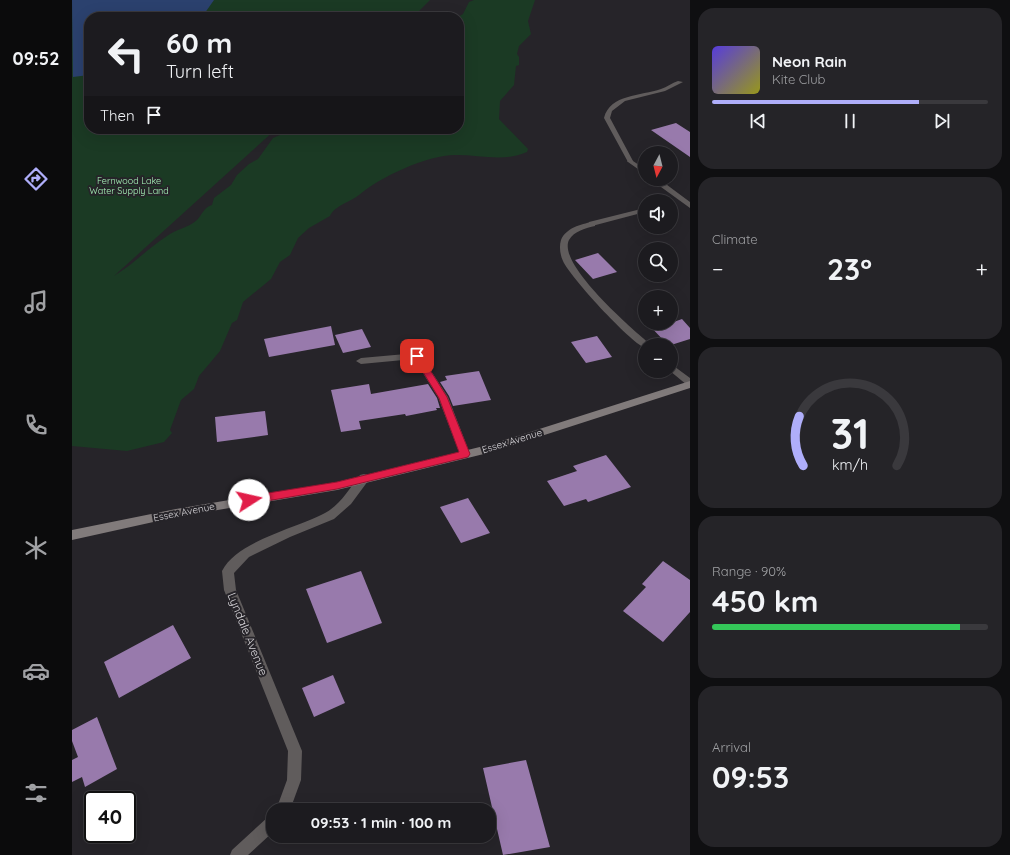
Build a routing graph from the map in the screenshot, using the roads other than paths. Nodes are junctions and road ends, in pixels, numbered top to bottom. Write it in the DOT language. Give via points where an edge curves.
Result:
graph roads {
  1 [pos="680,82"];
  2 [pos="638,167"];
  3 [pos="665,186"];
  4 [pos="686,200"];
  5 [pos="690,206"];
  6 [pos="638,212"];
  7 [pos="638,338"];
  8 [pos="361,361"];
  9 [pos="678,373"];
  10 [pos="690,384"];
  11 [pos="465,454"];
  12 [pos="364,478"];
  13 [pos="72,535"];
  14 [pos="286,803"];
  15 [pos="266,828"];
  16 [pos="237,855"];
  1 -- 2 [label="street" via="663,90 623,100 609,110 607,118 630,161"];
  3 -- 4 [label="street"];
  4 -- 5 [label="street"];
  6 -- 7 [label="street" via="576,230 565,240 564,249 567,261 579,278 615,318"];
  8 -- 11 [label="street" via="417,356 443,397"];
  9 -- 10 [label="street"];
  10 -- 11 [label="street, Essex Avenue" via="492,448"];
  11 -- 12 [label="street, Essex Avenue"];
  12 -- 13 [label="street, Essex Avenue" via="337,486 176,513"];
  12 -- 14 [label="street, Lyndale Avenue" via="347,500 330,516 245,554 228,572 230,590 295,751 294,780"];
  15 -- 16 [label="street"];
}
